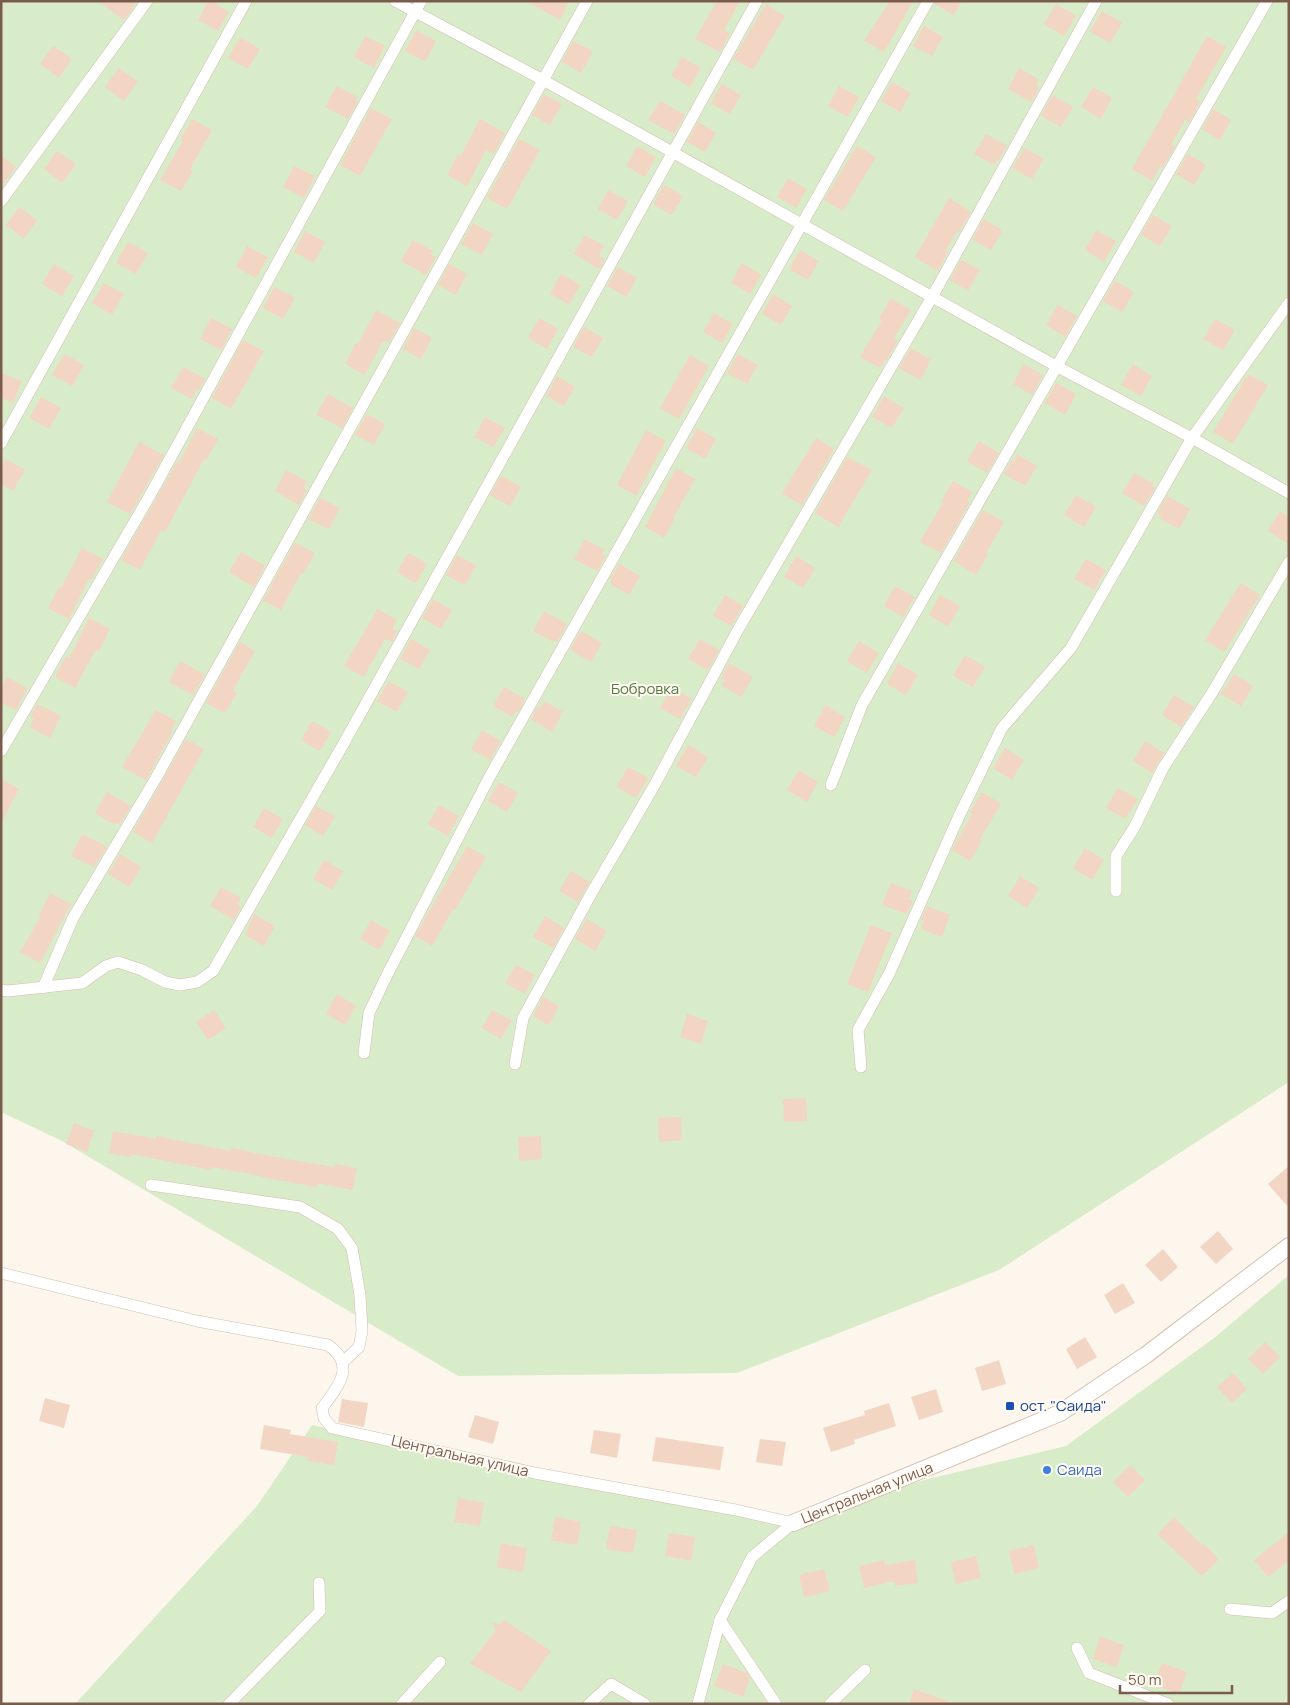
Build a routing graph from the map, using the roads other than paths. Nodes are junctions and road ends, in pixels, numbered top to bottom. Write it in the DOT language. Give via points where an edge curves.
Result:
graph roads {
  1 [pos="147,1"];
  2 [pos="246,1"];
  3 [pos="395,1"];
  4 [pos="421,1"];
  5 [pos="587,1"];
  6 [pos="757,1"];
  7 [pos="928,1"];
  8 [pos="1096,1"];
  9 [pos="1267,1"];
  10 [pos="415,12"];
  11 [pos="543,80"];
  12 [pos="674,153"];
  13 [pos="1,201"];
  14 [pos="803,225"];
  15 [pos="932,297"];
  16 [pos="1289,303"];
  17 [pos="1056,366"];
  18 [pos="1192,438"];
  19 [pos="1,443"];
  20 [pos="1289,493"];
  21 [pos="1289,562"];
  22 [pos="1,751"];
  23 [pos="831,785"];
  24 [pos="1116,891"];
  25 [pos="43,988"];
  26 [pos="1,990"];
  27 [pos="364,1053"];
  28 [pos="515,1064"];
  29 [pos="861,1067"];
  30 [pos="151,1185"];
  31 [pos="1289,1246"];
  32 [pos="1,1273"];
  33 [pos="343,1362"];
  34 [pos="793,1523"];
  35 [pos="319,1583"];
  36 [pos="1289,1601"];
  37 [pos="1230,1609"];
  38 [pos="720,1620"];
  39 [pos="1078,1648"];
  40 [pos="440,1662"];
  41 [pos="865,1670"];
  42 [pos="230,1704"];
  43 [pos="402,1704"];
  44 [pos="589,1704"];
  45 [pos="645,1704"];
  46 [pos="698,1704"];
  47 [pos="776,1704"];
  48 [pos="830,1704"];
  49 [pos="1168,1704"];
  1 -- 13 [label="street"];
  2 -- 19 [label="street"];
  3 -- 10 [label="street"];
  4 -- 10 [label="street"];
  5 -- 11 [label="street"];
  6 -- 12 [label="street"];
  7 -- 14 [label="street"];
  8 -- 15 [label="street"];
  9 -- 17 [label="street"];
  10 -- 11 [label="street"];
  10 -- 22 [label="street" via="149,497"];
  11 -- 12 [label="street"];
  11 -- 25 [label="street" via="156,778 73,918"];
  12 -- 14 [label="street"];
  12 -- 25 [label="street" via="213,971 197,982 180,985 118,962 106,966 82,983"];
  14 -- 15 [label="street"];
  14 -- 27 [label="street" via="490,776 369,1013"];
  15 -- 17 [label="street"];
  15 -- 28 [label="street" via="739,628 523,1018"];
  16 -- 18 [label="street"];
  17 -- 18 [label="street"];
  17 -- 23 [label="street" via="862,705"];
  18 -- 20 [label="street"];
  18 -- 29 [label="street" via="1071,648 1002,728 889,974 858,1030"];
  21 -- 24 [label="street" via="1212,693 1163,768 1134,828 1116,856"];
  25 -- 26 [label="street"];
  30 -- 33 [label="street" via="300,1207 338,1229 352,1248 362,1331 359,1347"];
  31 -- 34 [label="street, Центральная улица" via="1146,1355 1060,1413"];
  32 -- 33 [label="street" via="197,1322 328,1345 336,1350"];
  33 -- 34 [label="street, Центральная улица" via="344,1372 337,1388 322,1408 324,1418 332,1428 535,1473"];
  34 -- 38 [label="street" via="752,1557"];
  35 -- 42 [label="street" via="320,1611"];
  36 -- 37 [label="street" via="1272,1613"];
  38 -- 46 [label="street"];
  38 -- 47 [label="street"];
  39 -- 49 [label="street" via="1089,1673"];
  40 -- 43 [label="street"];
  41 -- 48 [label="street"];
  44 -- 45 [label="street" via="611,1684"];
}
